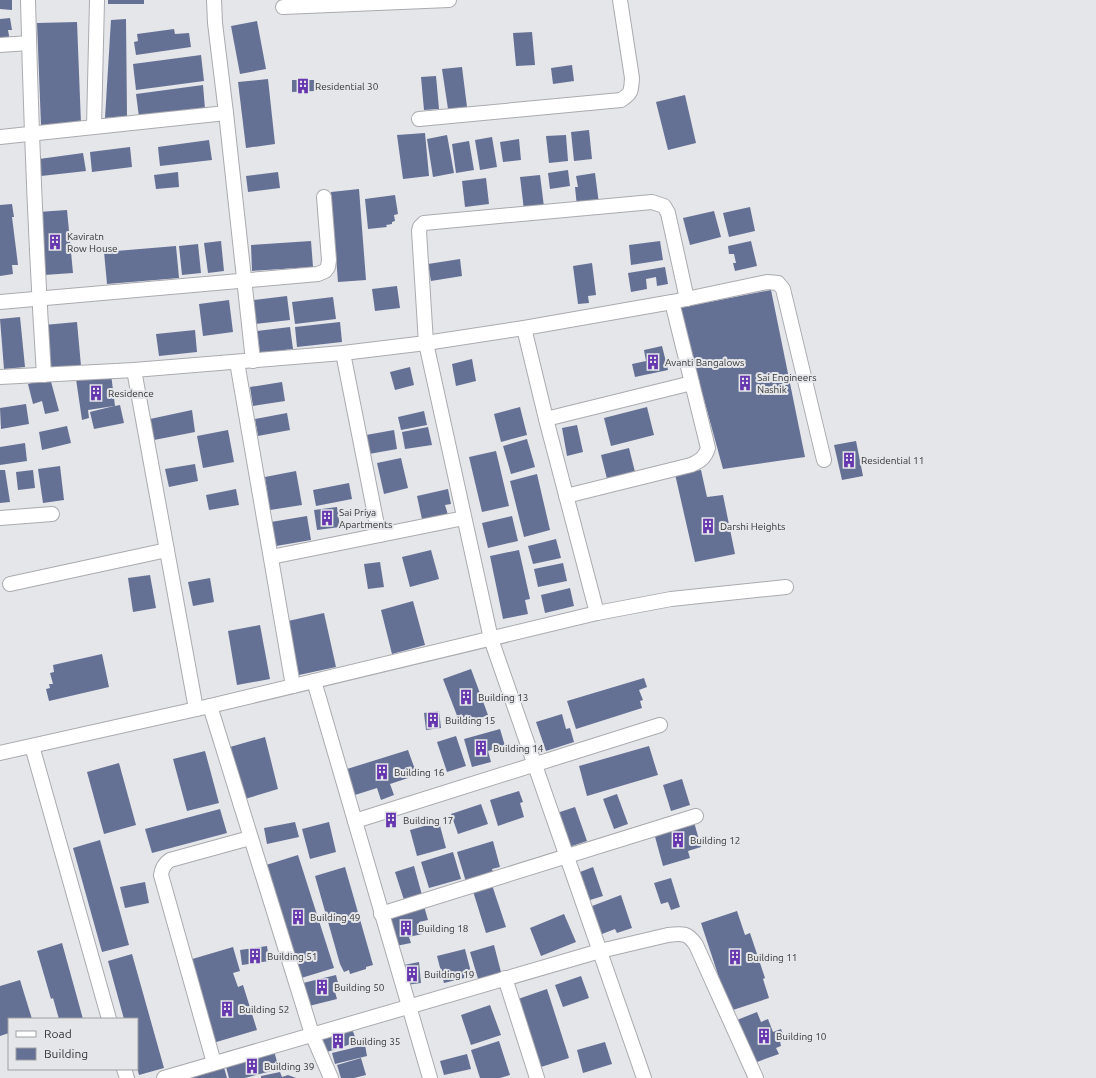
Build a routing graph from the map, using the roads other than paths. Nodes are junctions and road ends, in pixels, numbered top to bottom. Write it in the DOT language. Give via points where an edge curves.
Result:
graph roads {
  1 [pos="28,0"];
  2 [pos="97,0"];
  3 [pos="214,0"];
  4 [pos="449,0"];
  5 [pos="620,0"];
  6 [pos="283,7"];
  7 [pos="29,43"];
  8 [pos="0,45"];
  9 [pos="226,113"];
  10 [pos="419,119"];
  11 [pos="94,126"];
  12 [pos="32,133"];
  13 [pos="0,137"];
  14 [pos="324,197"];
  15 [pos="244,280"];
  16 [pos="39,299"];
  17 [pos="687,299"];
  18 [pos="0,302"];
  19 [pos="672,302"];
  20 [pos="524,328"];
  21 [pos="426,344"];
  22 [pos="343,353"];
  23 [pos="253,361"];
  24 [pos="237,362"];
  25 [pos="134,370"];
  26 [pos="44,374"];
  27 [pos="0,377"];
  28 [pos="692,384"];
  29 [pos="546,419"];
  30 [pos="824,460"];
  31 [pos="566,496"];
  32 [pos="52,514"];
  33 [pos="0,518"];
  34 [pos="464,518"];
  35 [pos="378,535"];
  36 [pos="167,550"];
  37 [pos="271,557"];
  38 [pos="10,584"];
  39 [pos="786,588"];
  40 [pos="597,613"];
  41 [pos="491,639"];
  42 [pos="314,681"];
  43 [pos="293,686"];
  44 [pos="203,707"];
  45 [pos="660,725"];
  46 [pos="32,746"];
  47 [pos="0,753"];
  48 [pos="535,764"];
  49 [pos="696,816"];
  50 [pos="355,821"];
  51 [pos="250,838"];
  52 [pos="567,856"];
  53 [pos="381,914"];
  54 [pos="600,951"];
  55 [pos="505,978"];
  56 [pos="408,1006"];
  57 [pos="110,1018"];
  58 [pos="312,1034"];
  59 [pos="214,1063"];
  60 [pos="164,1078"];
  61 [pos="331,1078"];
  62 [pos="430,1078"];
  63 [pos="537,1078"];
  64 [pos="644,1078"];
  65 [pos="756,1078"];
  1 -- 7 [label="street"];
  2 -- 11 [label="street"];
  3 -- 9 [label="street"];
  4 -- 6 [label="street"];
  5 -- 10 [label="street" via="632,78 629,95 621,100"];
  7 -- 8 [label="street"];
  7 -- 12 [label="street"];
  9 -- 11 [label="street"];
  9 -- 15 [label="street"];
  11 -- 12 [label="street"];
  12 -- 13 [label="street"];
  12 -- 16 [label="street"];
  14 -- 15 [label="street" via="329,260 325,272"];
  15 -- 16 [label="street"];
  15 -- 23 [label="street"];
  16 -- 18 [label="street"];
  16 -- 26 [label="street"];
  17 -- 19 [label="street"];
  17 -- 21 [label="street" via="668,213 664,206 659,204 652,202 424,223 418,231"];
  17 -- 30 [label="street" via="767,282 778,283 783,289"];
  19 -- 20 [label="street"];
  19 -- 28 [label="street"];
  20 -- 21 [label="street"];
  20 -- 29 [label="street"];
  21 -- 22 [label="street"];
  21 -- 34 [label="street"];
  22 -- 23 [label="street"];
  22 -- 35 [label="street"];
  23 -- 24 [label="street"];
  24 -- 25 [label="street"];
  24 -- 37 [label="street"];
  25 -- 26 [label="street"];
  25 -- 36 [label="street"];
  26 -- 27 [label="street"];
  28 -- 29 [label="street"];
  28 -- 31 [label="street" via="708,448 706,456 691,465"];
  29 -- 31 [label="street"];
  31 -- 40 [label="street"];
  32 -- 33 [label="street"];
  34 -- 35 [label="street"];
  34 -- 41 [label="street"];
  35 -- 37 [label="street"];
  36 -- 38 [label="street"];
  36 -- 44 [label="street"];
  37 -- 43 [label="street"];
  39 -- 40 [label="street" via="671,599"];
  40 -- 41 [label="street"];
  41 -- 42 [label="street"];
  41 -- 48 [label="street"];
  42 -- 43 [label="street"];
  42 -- 50 [label="street"];
  43 -- 44 [label="street"];
  44 -- 46 [label="street"];
  44 -- 51 [label="street"];
  45 -- 48 [label="street"];
  46 -- 47 [label="street"];
  46 -- 57 [label="street"];
  48 -- 50 [label="street"];
  48 -- 52 [label="street"];
  49 -- 52 [label="street"];
  50 -- 53 [label="street"];
  51 -- 58 [label="street"];
  51 -- 59 [label="street" via="170,860 165,864 161,875"];
  52 -- 53 [label="street"];
  52 -- 54 [label="street"];
  53 -- 56 [label="street"];
  54 -- 55 [label="street"];
  54 -- 64 [label="street"];
  54 -- 65 [label="street" via="668,935 687,935 691,938"];
  55 -- 56 [label="street"];
  55 -- 63 [label="street"];
  56 -- 58 [label="street"];
  56 -- 62 [label="street"];
  58 -- 59 [label="street"];
  58 -- 61 [label="street"];
  59 -- 60 [label="street"];
}
